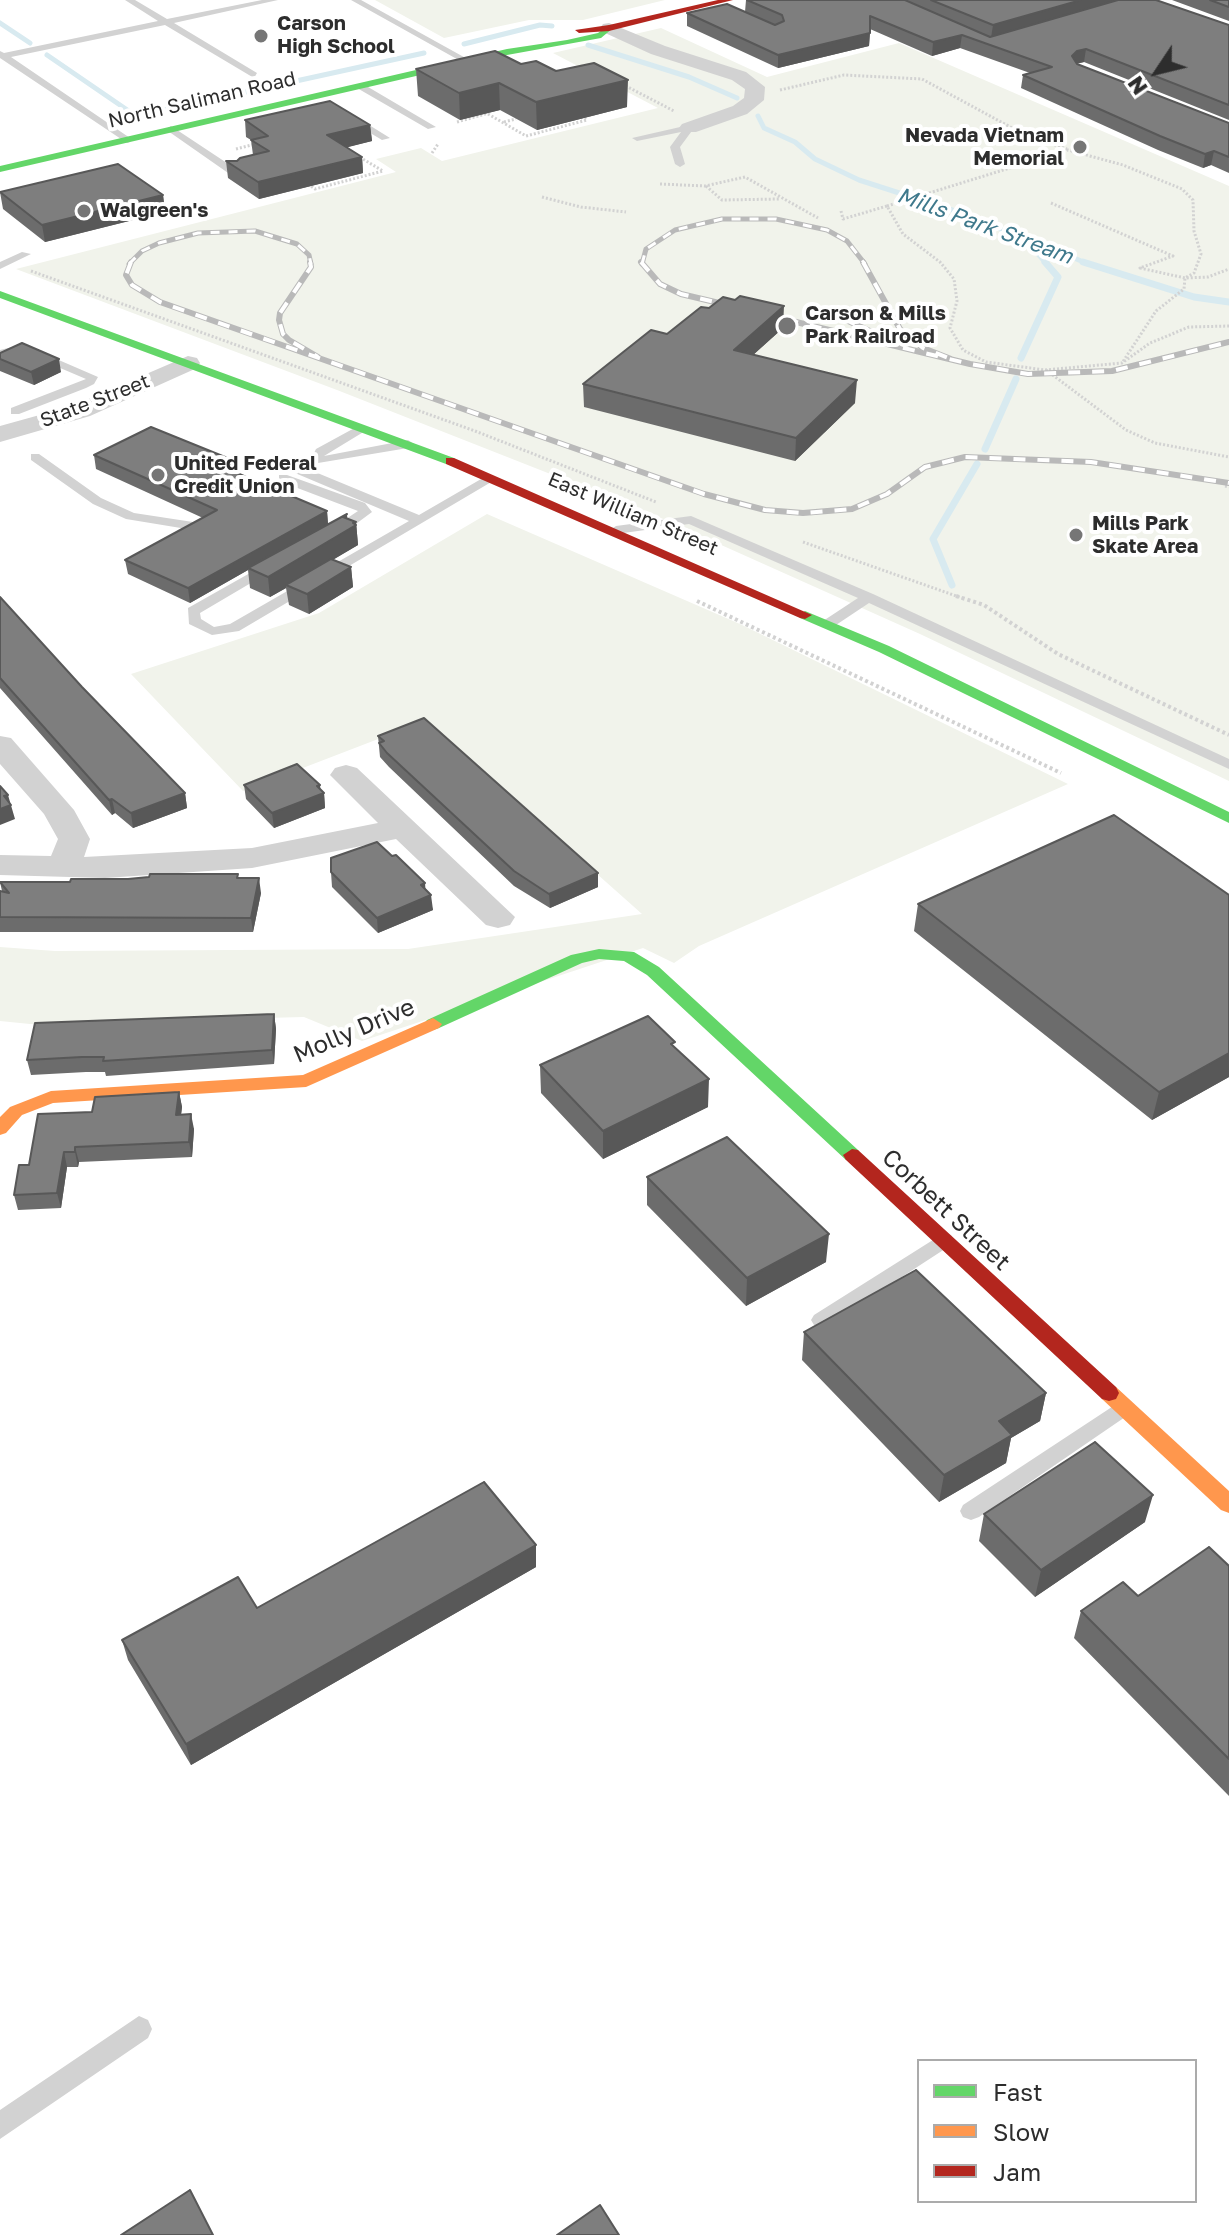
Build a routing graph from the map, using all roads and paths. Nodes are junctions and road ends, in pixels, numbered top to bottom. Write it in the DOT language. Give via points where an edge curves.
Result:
graph roads {
  1 [pos="129,0"];
  2 [pos="274,0"];
  3 [pos="355,0"];
  4 [pos="721,3"];
  5 [pos="635,22"];
  6 [pos="166,23"];
  7 [pos="609,28"];
  8 [pos="2,55"];
  9 [pos="467,61"];
  10 [pos="700,64"];
  11 [pos="254,75"];
  12 [pos="622,84"];
  13 [pos="360,86"];
  14 [pos="771,95"];
  15 [pos="485,106"];
  16 [pos="340,111"];
  17 [pos="488,114"];
  18 [pos="576,115"];
  19 [pos="516,119"];
  20 [pos="457,122"];
  21 [pos="503,123"];
  22 [pos="431,127"];
  23 [pos="695,127"];
  24 [pos="171,129"];
  25 [pos="385,138"];
  26 [pos="637,138"];
  27 [pos="127,140"];
  28 [pos="255,144"];
  29 [pos="1068,150"];
  30 [pos="353,154"];
  31 [pos="244,156"];
  32 [pos="361,158"];
  33 [pos="346,161"];
  34 [pos="680,164"];
  35 [pos="385,165"];
  36 [pos="376,167"];
  37 [pos="0,169"];
  38 [pos="235,173"];
  39 [pos="305,182"];
  40 [pos="660,184"];
  41 [pos="705,186"];
  42 [pos="542,197"];
  43 [pos="780,199"];
  44 [pos="1051,203"];
  45 [pos="887,206"];
  46 [pos="841,211"];
  47 [pos="626,212"];
  48 [pos="818,218"];
  49 [pos="26,254"];
  50 [pos="4,265"];
  51 [pos="1229,269"];
  52 [pos="1185,278"];
  53 [pos="0,294"];
  54 [pos="1229,326"];
  55 [pos="0,354"];
  56 [pos="188,363"];
  57 [pos="1122,363"];
  58 [pos="1045,370"];
  59 [pos="15,411"];
  60 [pos="364,428"];
  61 [pos="0,434"];
  62 [pos="408,444"];
  63 [pos="35,457"];
  64 [pos="1229,457"];
  65 [pos="299,470"];
  66 [pos="283,478"];
  67 [pos="492,478"];
  68 [pos="667,505"];
  69 [pos="419,520"];
  70 [pos="193,526"];
  71 [pos="616,530"];
  72 [pos="322,539"];
  73 [pos="796,539"];
  74 [pos="283,561"];
  75 [pos="868,597"];
  76 [pos="697,602"];
  77 [pos="828,624"];
  78 [pos="1229,735"];
  79 [pos="0,745"];
  80 [pos="1229,765"];
  81 [pos="1061,773"];
  82 [pos="346,775"];
  83 [pos="1229,818"];
  84 [pos="403,828"];
  85 [pos="0,865"];
  86 [pos="63,867"];
  87 [pos="498,917"];
  88 [pos="628,956"];
  89 [pos="3,1119"];
  90 [pos="944,1240"];
  91 [pos="821,1320"];
  92 [pos="1124,1407"];
  93 [pos="1229,1504"];
  94 [pos="971,1511"];
  95 [pos="139,2029"];
  96 [pos="0,2126"];
  1 -- 6 [label="lane"];
  2 -- 6 [label="lane"];
  3 -- 9 [label="lane"];
  4 -- 5 [label="main road, North Saliman Road"];
  5 -- 7 [label="main road, North Saliman Road"];
  5 -- 10 [label="street" via="673,41"];
  6 -- 8 [label="lane"];
  6 -- 11 [label="lane"];
  7 -- 9 [label="main road, North Saliman Road" via="525,42 514,55"];
  7 -- 10 [label="street"];
  8 -- 27 [label="lane"];
  9 -- 13 [label="main road, North Saliman Road"];
  10 -- 23 [label="street" via="745,78 757,94 740,110"];
  12 -- 23 [label="path"];
  13 -- 22 [label="lane"];
  13 -- 24 [label="main road, North Saliman Road" via="322,100"];
  14 -- 29 [label="path" via="844,75 922,79 1025,135"];
  15 -- 17 [label="path" via="494,111"];
  16 -- 25 [label="lane"];
  17 -- 20 [label="path"];
  17 -- 21 [label="path"];
  18 -- 21 [label="path" via="587,120 526,136"];
  19 -- 21 [label="path"];
  23 -- 26 [label="lane"];
  23 -- 34 [label="lane" via="675,147"];
  24 -- 27 [label="main road, North Saliman Road"];
  24 -- 38 [label="lane"];
  27 -- 37 [label="main road, North Saliman Road"];
  28 -- 31 [label="path" via="235,149"];
  29 -- 45 [label="path"];
  29 -- 52 [label="path" via="1161,179 1193,200 1201,254 1194,273"];
  30 -- 32 [label="path"];
  32 -- 33 [label="path"];
  32 -- 36 [label="path"];
  35 -- 36 [label="path"];
  36 -- 39 [label="path" via="383,171 315,189"];
  40 -- 41 [label="path"];
  41 -- 43 [label="path" via="728,201"];
  41 -- 43 [label="path" via="745,177"];
  42 -- 47 [label="path"];
  43 -- 48 [label="path"];
  44 -- 52 [label="path" via="1173,256 1140,268"];
  45 -- 46 [label="path" via="843,219"];
  45 -- 58 [label="path" via="903,234 954,279 957,301 950,328 963,350 986,362"];
  49 -- 50 [label="lane"];
  50 -- 68 [label="path" via="269,356"];
  51 -- 52 [label="path"];
  52 -- 57 [label="path" via="1184,289 1156,311"];
  53 -- 56 [label="main road, East William Street"];
  54 -- 57 [label="path" via="1189,327 1150,343"];
  55 -- 59 [label="lane" via="27,350 92,377 82,386"];
  56 -- 60 [label="main road, East William Street"];
  56 -- 61 [label="street, State Street" via="81,411"];
  57 -- 58 [label="path"];
  58 -- 64 [label="path" via="1126,430 1155,443"];
  60 -- 62 [label="main road, East William Street"];
  60 -- 62 [label="lane" via="320,452 316,461"];
  62 -- 67 [label="main road, East William Street"];
  63 -- 70 [label="lane" via="97,501 131,516"];
  65 -- 69 [label="lane"];
  66 -- 72 [label="lane" via="366,512"];
  67 -- 69 [label="lane"];
  67 -- 71 [label="main road, East William Street"];
  69 -- 74 [label="lane" via="234,628 212,631 194,621 193,611"];
  71 -- 75 [label="lane" via="691,520"];
  71 -- 77 [label="main road, East William Street"];
  73 -- 78 [label="path" via="984,605 1058,654"];
  75 -- 77 [label="lane"];
  75 -- 80 [label="lane"];
  76 -- 81 [label="path"];
  77 -- 83 [label="main road, East William Street"];
  79 -- 86 [label="street" via="58,810 74,839"];
  82 -- 84 [label="street"];
  84 -- 86 [label="street" via="252,858"];
  84 -- 87 [label="street"];
  85 -- 86 [label="street"];
  88 -- 89 [label="main road, Molly Drive" via="577,959 306,1081 51,1097"];
  88 -- 90 [label="main road, Corbett Street" via="653,971"];
  90 -- 91 [label="lane"];
  90 -- 92 [label="main road, Corbett Street"];
  92 -- 93 [label="main road, Corbett Street"];
  92 -- 94 [label="lane"];
  95 -- 96 [label="lane"];
}
